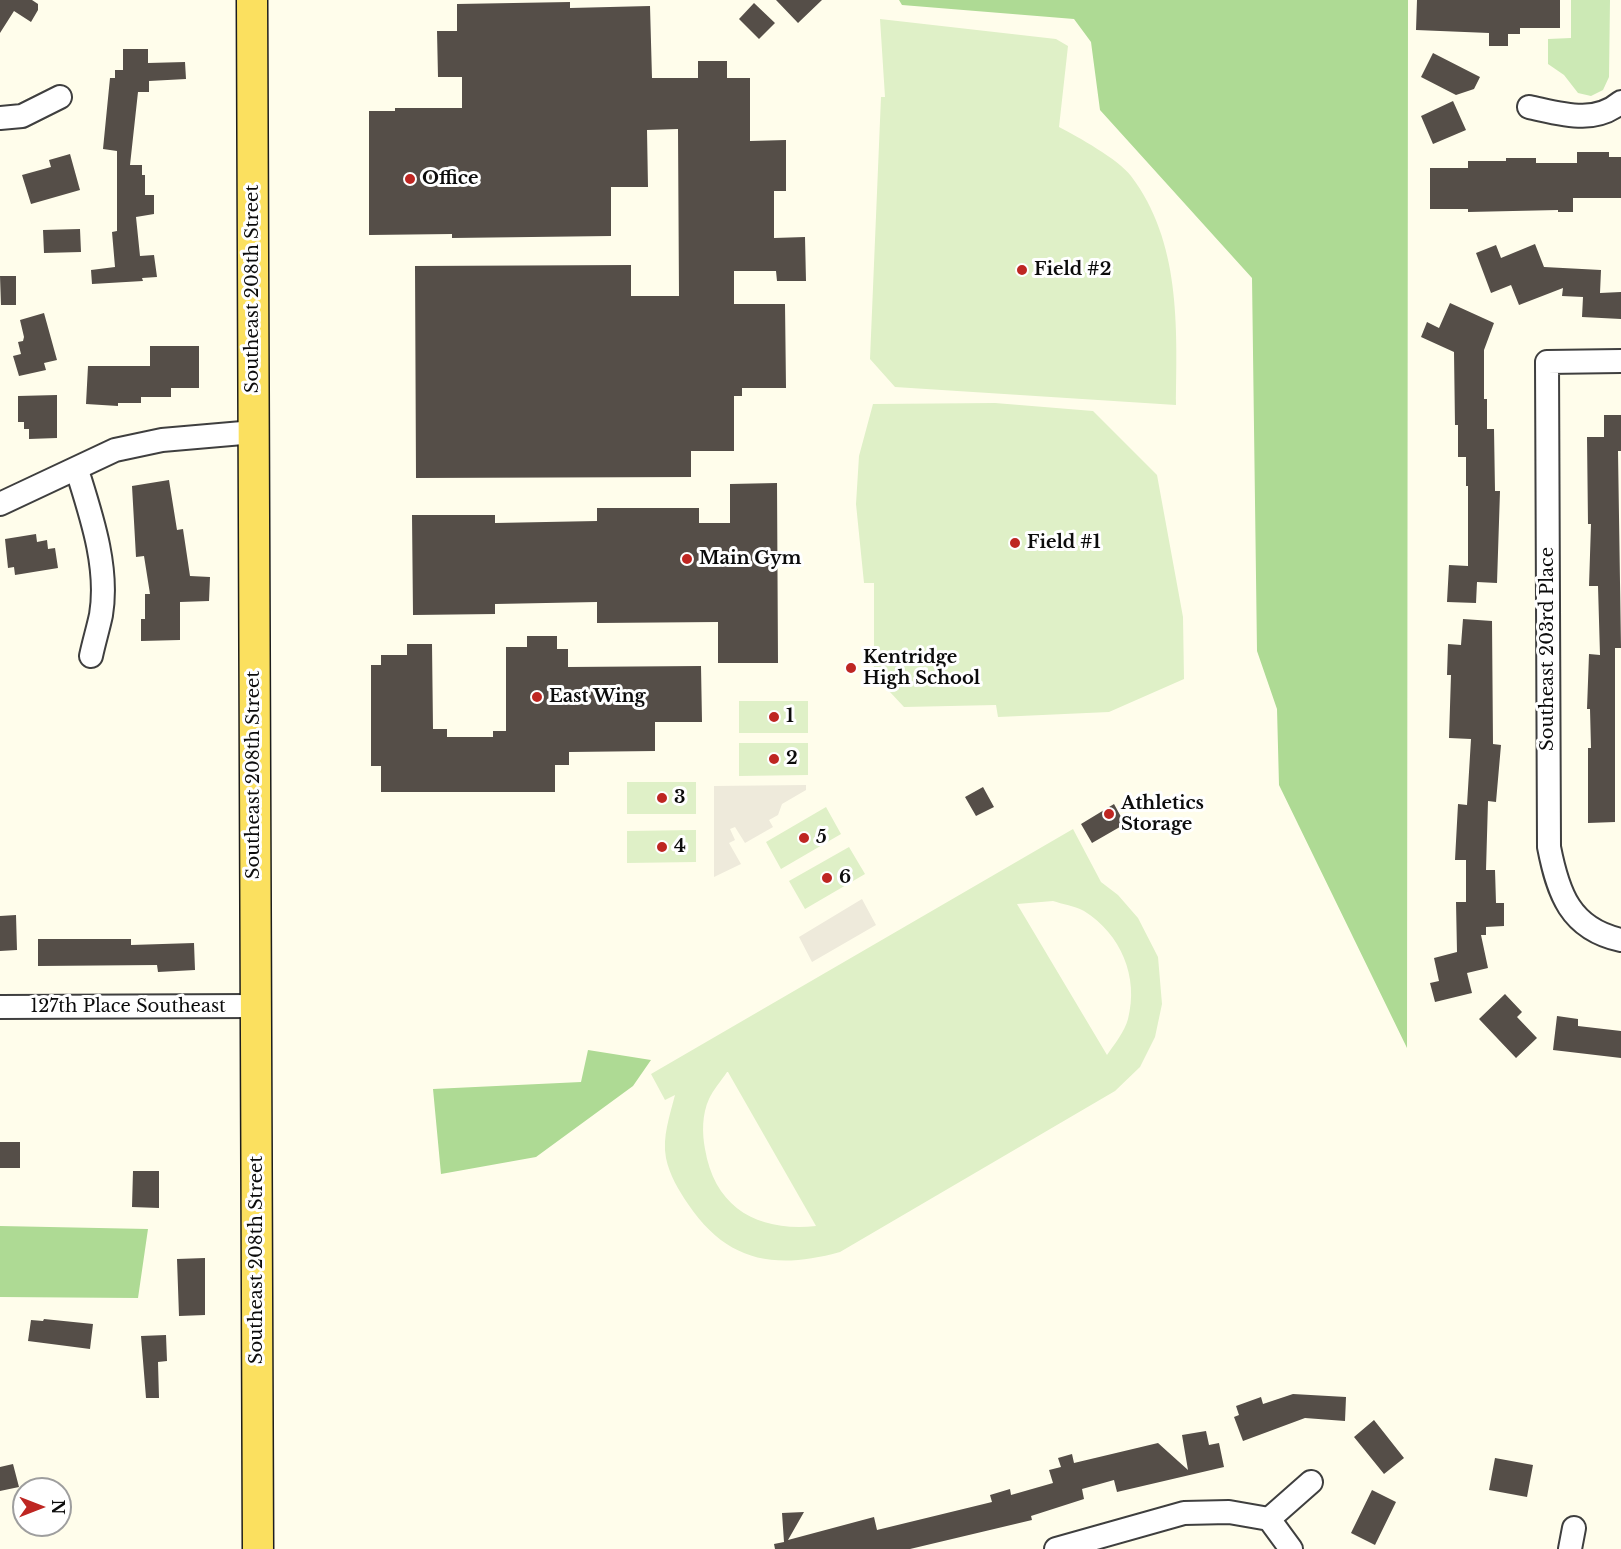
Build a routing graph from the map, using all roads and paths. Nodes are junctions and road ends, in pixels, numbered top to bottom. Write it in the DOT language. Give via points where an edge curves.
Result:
graph roads {
  1 [pos="252,0"];
  2 [pos="60,97"];
  3 [pos="1621,102"];
  4 [pos="1530,107"];
  5 [pos="0,118"];
  6 [pos="1621,361"];
  7 [pos="254,432"];
  8 [pos="76,470"];
  9 [pos="0,504"];
  10 [pos="91,656"];
  11 [pos="1621,940"];
  12 [pos="255,1006"];
  13 [pos="0,1007"];
  14 [pos="1311,1482"];
  15 [pos="1269,1520"];
  16 [pos="258,1549"];
  17 [pos="1056,1549"];
  18 [pos="1291,1549"];
  1 -- 7 [label="main road, Southeast 208th Street"];
  2 -- 5 [label="street" via="22,116"];
  3 -- 4 [label="street" via="1608,113 1579,117"];
  6 -- 11 [label="street, Southeast 203rd Place" via="1547,362 1549,847 1556,881 1569,909 1604,936"];
  7 -- 8 [label="street" via="162,440 115,450"];
  7 -- 12 [label="main road, Southeast 208th Street"];
  8 -- 9 [label="street"];
  8 -- 10 [label="street" via="92,519 102,574 101,613"];
  12 -- 13 [label="street, 127th Place Southeast"];
  12 -- 16 [label="main road, Southeast 208th Street"];
  14 -- 15 [label="street"];
  15 -- 17 [label="street" via="1229,1512 1184,1513"];
  15 -- 18 [label="street"];
}
